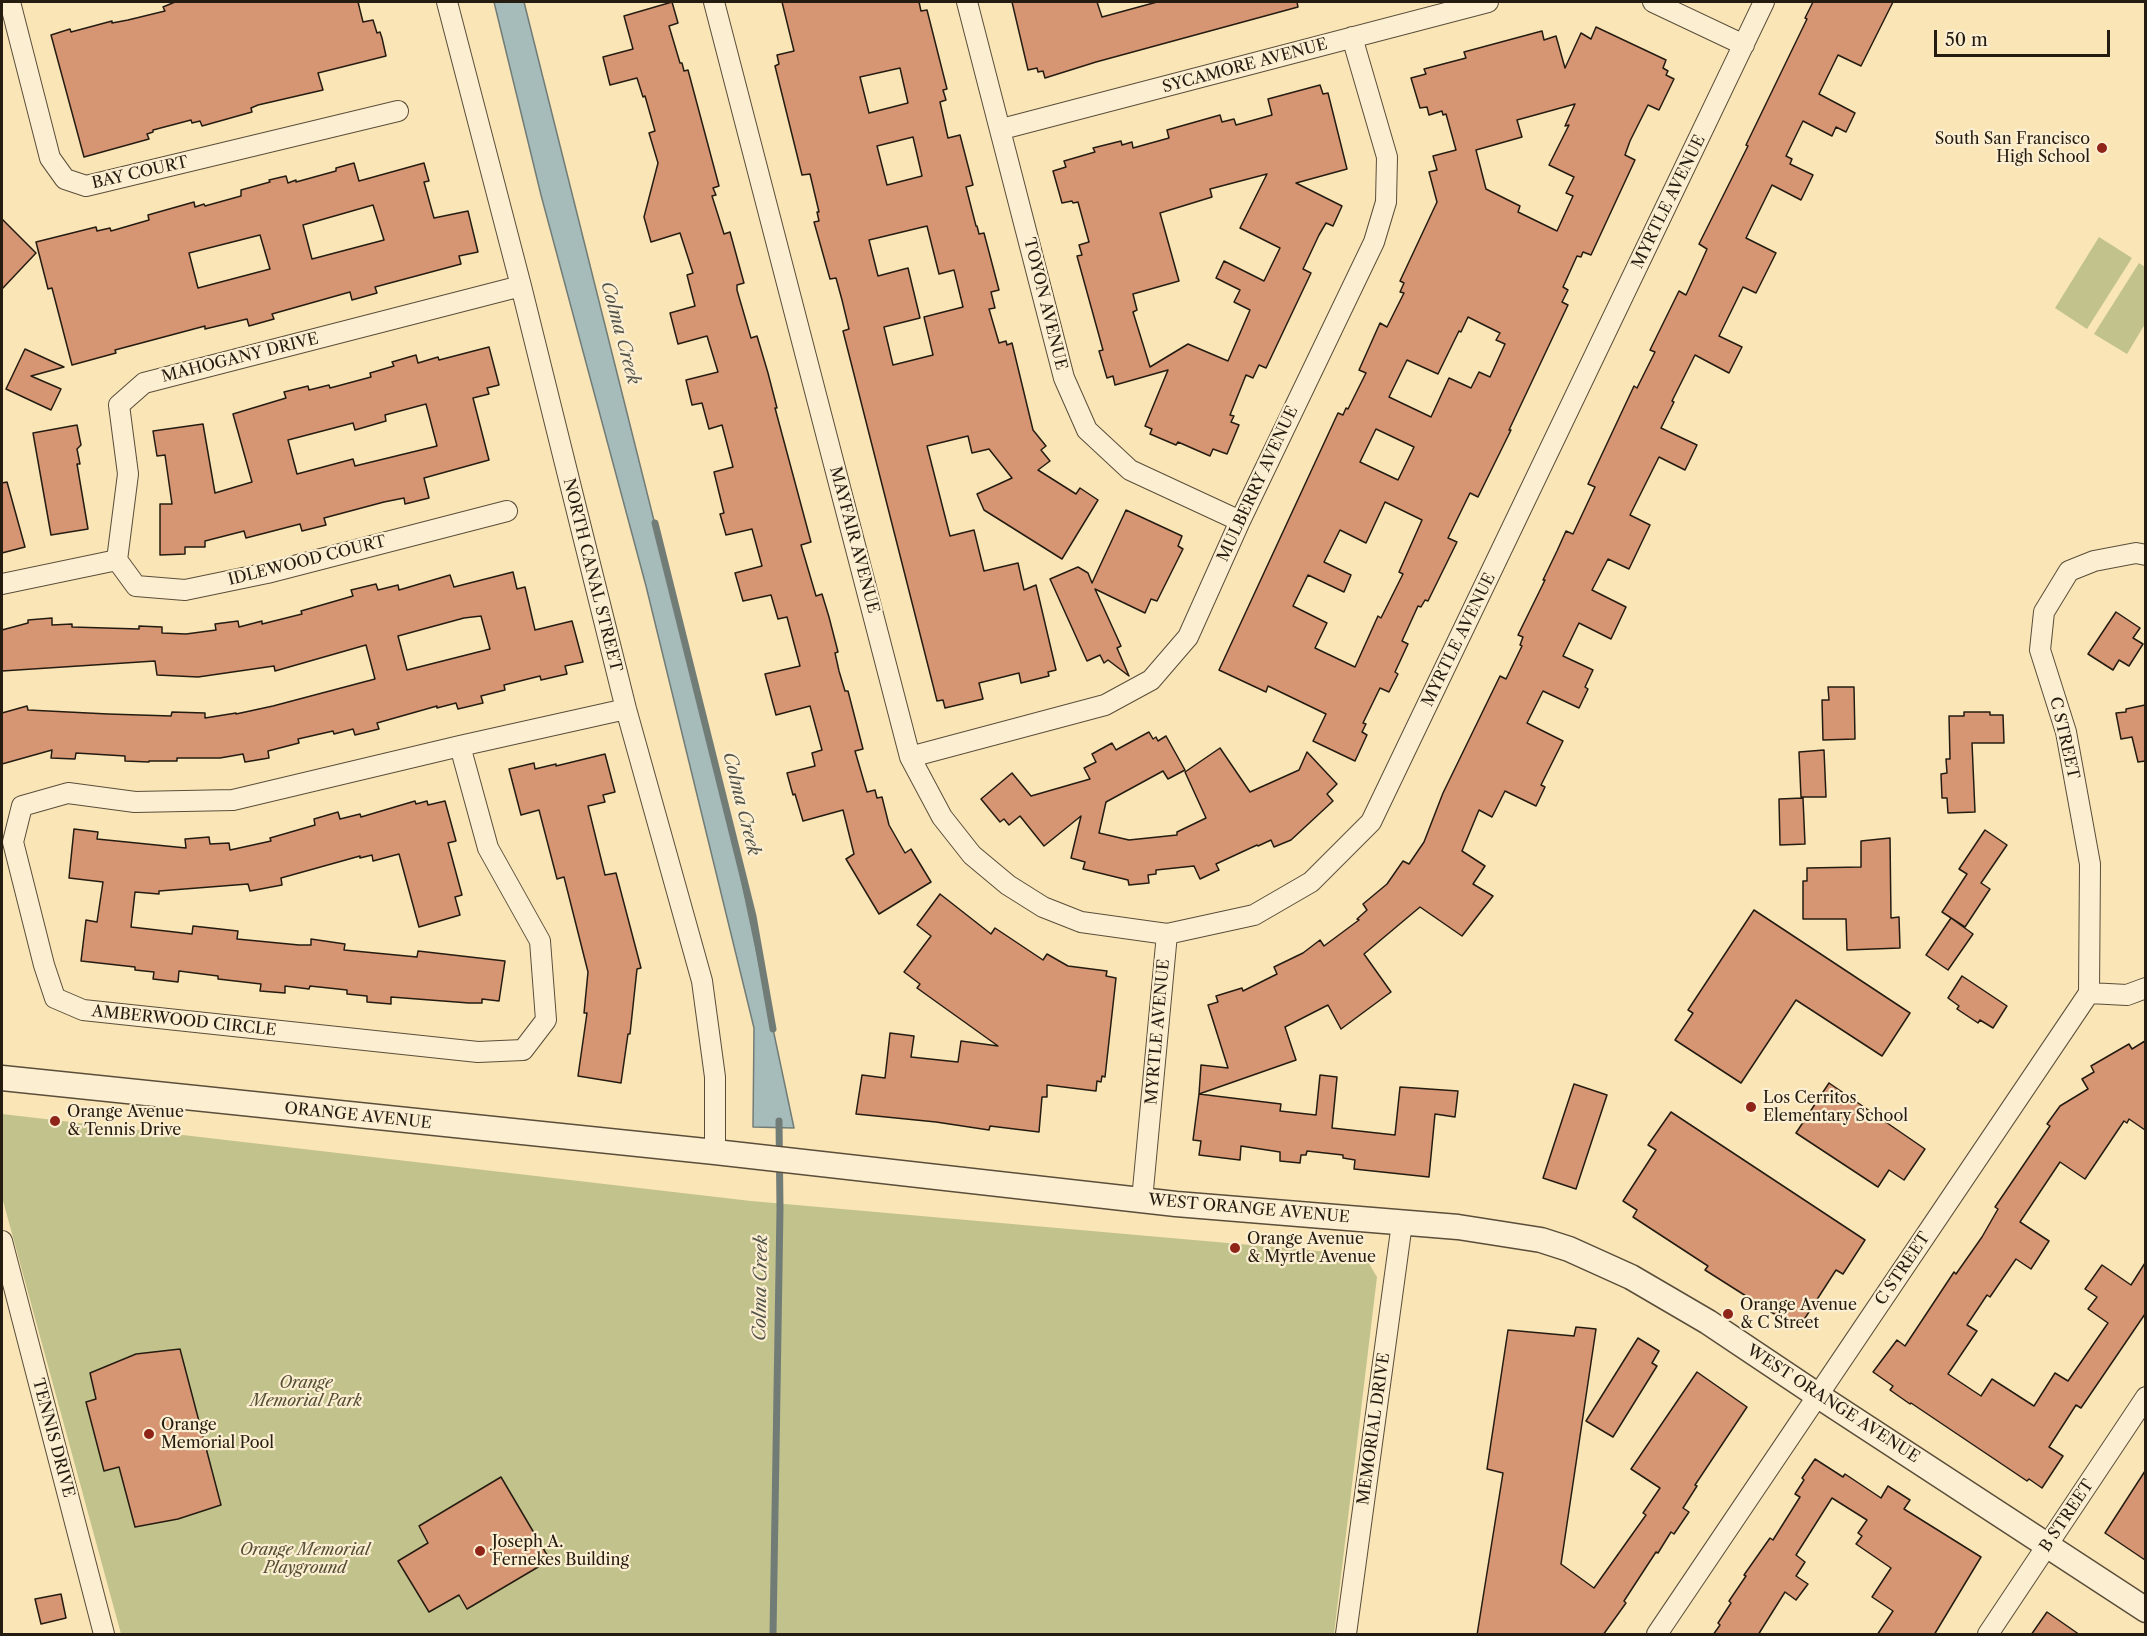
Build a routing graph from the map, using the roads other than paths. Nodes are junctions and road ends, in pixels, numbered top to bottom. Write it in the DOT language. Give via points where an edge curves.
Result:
graph roads {
  1 [pos="10,2"];
  2 [pos="447,2"];
  3 [pos="714,2"];
  4 [pos="967,2"];
  5 [pos="1488,2"];
  6 [pos="1653,2"];
  7 [pos="1764,2"];
  8 [pos="2,3"];
  9 [pos="1353,38"];
  10 [pos="1744,45"];
  11 [pos="398,111"];
  12 [pos="1002,129"];
  13 [pos="521,286"];
  14 [pos="507,511"];
  15 [pos="1240,520"];
  16 [pos="2145,555"];
  17 [pos="117,560"];
  18 [pos="2,584"];
  19 [pos="626,709"];
  20 [pos="460,746"];
  21 [pos="910,757"];
  22 [pos="1167,934"];
  23 [pos="2145,988"];
  24 [pos="2089,993"];
  25 [pos="2,1078"];
  26 [pos="715,1152"];
  27 [pos="1142,1200"];
  28 [pos="1402,1223"];
  29 [pos="2,1242"];
  30 [pos="1817,1395"];
  31 [pos="2145,1397"];
  32 [pos="2047,1545"];
  33 [pos="2145,1610"];
  34 [pos="104,1635"];
  35 [pos="1346,1635"];
  36 [pos="1657,1635"];
  37 [pos="1988,1635"];
  1 -- 8 [label="street"];
  1 -- 11 [label="street, BAY COURT" via="50,158 65,179 86,186"];
  2 -- 13 [label="street, NORTH CANAL STREET"];
  3 -- 21 [label="street, MAYFAIR AVENUE"];
  4 -- 12 [label="street, TOYON AVENUE"];
  5 -- 9 [label="street, SYCAMORE AVENUE"];
  6 -- 10 [label="street"];
  7 -- 10 [label="street, MYRTLE AVENUE"];
  9 -- 12 [label="street, SYCAMORE AVENUE"];
  9 -- 15 [label="street, MULBERRY AVENUE" via="1387,157 1386,202 1374,242"];
  10 -- 22 [label="street, MYRTLE AVENUE" via="1371,822 1311,882 1254,915"];
  12 -- 15 [label="street, TOYON AVENUE" via="1064,378 1087,430 1130,470"];
  13 -- 17 [label="street, MAHOGANY DRIVE" via="144,383 118,405 128,474"];
  13 -- 19 [label="street, NORTH CANAL STREET"];
  14 -- 17 [label="street, IDLEWOOD COURT" via="267,573 185,590 136,586"];
  15 -- 21 [label="street, MULBERRY AVENUE" via="1188,637 1151,680 1105,705"];
  16 -- 24 [label="street, C STREET" via="2136,553 2094,561 2069,572 2044,612 2040,650 2066,732 2090,864"];
  17 -- 18 [label="street"];
  19 -- 20 [label="street, AMBERWOOD CIRCLE"];
  19 -- 26 [label="street, NORTH CANAL STREET" via="702,981 715,1077"];
  20 -- 20 [label="street, AMBERWOOD CIRCLE" via="233,801 135,802 68,794 22,806 13,842 55,998 83,1010 478,1052 523,1050 546,1020 540,940 488,848"];
  21 -- 22 [label="street, MAYFAIR AVENUE" via="942,817 972,855 1008,885 1043,907 1081,922"];
  22 -- 27 [label="street, MYRTLE AVENUE"];
  23 -- 24 [label="street" via="2127,995"];
  24 -- 30 [label="street, C STREET"];
  25 -- 26 [label="street, ORANGE AVENUE"];
  26 -- 27 [label="street, WEST ORANGE AVENUE"];
  27 -- 28 [label="street, WEST ORANGE AVENUE"];
  28 -- 30 [label="street, WEST ORANGE AVENUE" via="1492,1231 1541,1240 1569,1250 1631,1277 1708,1322"];
  28 -- 35 [label="street, MEMORIAL DRIVE"];
  29 -- 34 [label="street, TENNIS DRIVE"];
  30 -- 32 [label="street, WEST ORANGE AVENUE"];
  30 -- 36 [label="street, C STREET"];
  31 -- 32 [label="street, B STREET"];
  32 -- 33 [label="street, WEST ORANGE AVENUE"];
  32 -- 37 [label="street, B STREET"];
}
